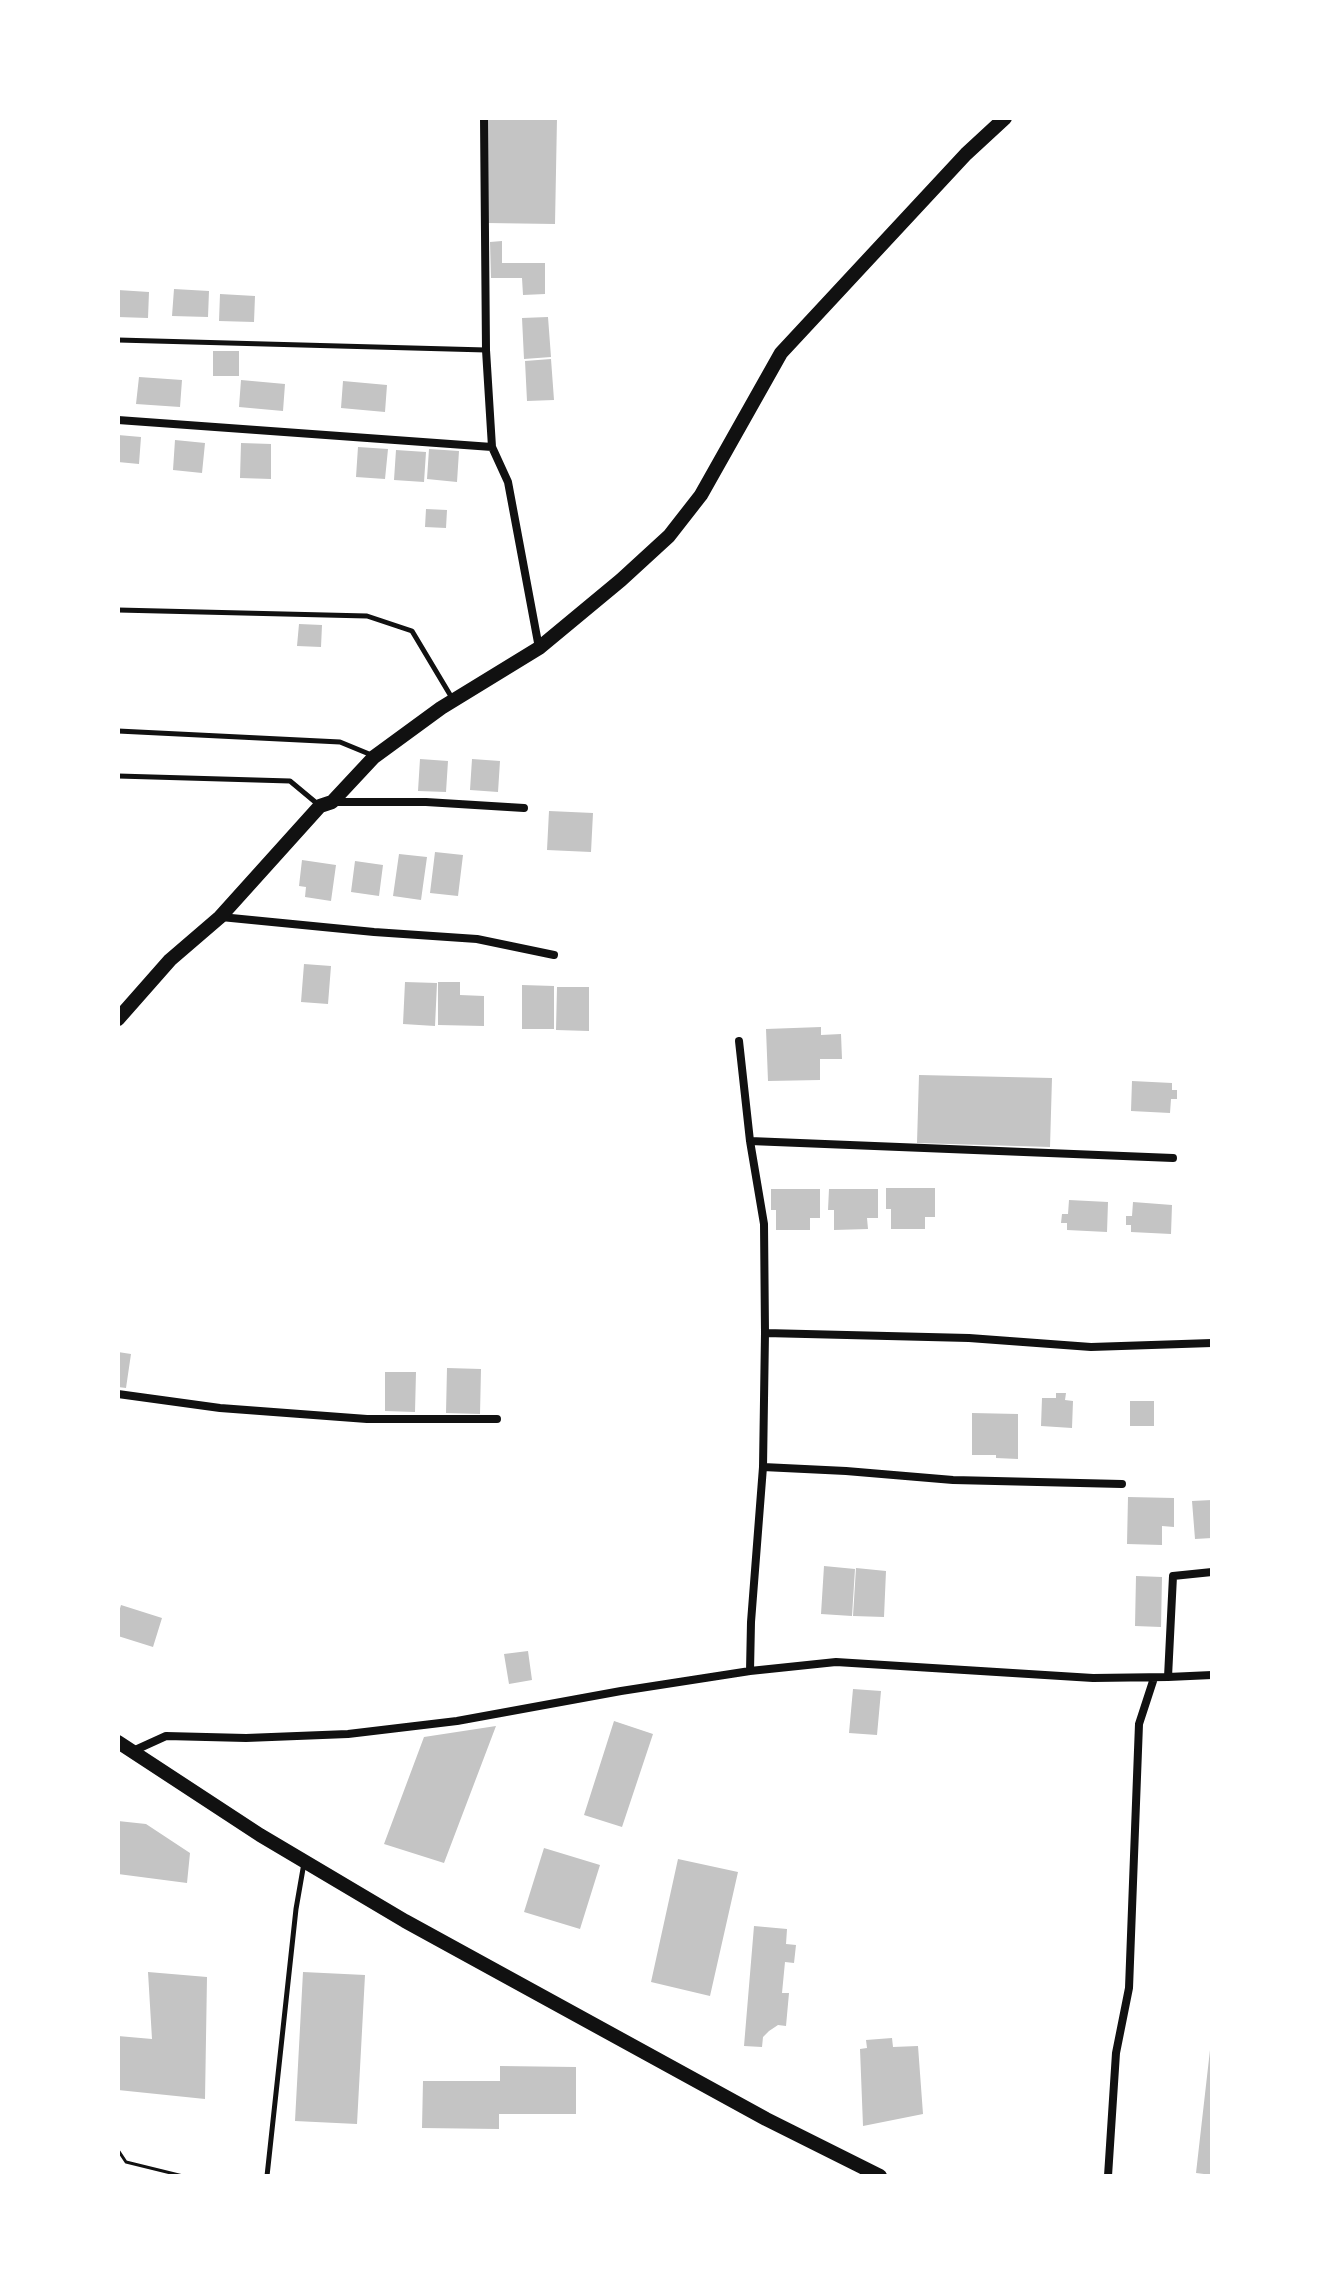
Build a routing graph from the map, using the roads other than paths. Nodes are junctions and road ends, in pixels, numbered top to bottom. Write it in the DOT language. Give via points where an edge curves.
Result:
graph roads {
  1 [pos="484,118"];
  2 [pos="1005,118"];
  3 [pos="118,340"];
  4 [pos="486,350"];
  5 [pos="118,420"];
  6 [pos="492,447"];
  7 [pos="118,610"];
  8 [pos="539,648"];
  9 [pos="453,701"];
  10 [pos="118,731"];
  11 [pos="374,757"];
  12 [pos="118,776"];
  13 [pos="326,804"];
  14 [pos="524,808"];
  15 [pos="220,917"];
  16 [pos="554,955"];
  17 [pos="118,1019"];
  18 [pos="739,1041"];
  19 [pos="750,1141"];
  20 [pos="1173,1158"];
  21 [pos="765,1333"];
  22 [pos="1212,1343"];
  23 [pos="118,1394"];
  24 [pos="497,1419"];
  25 [pos="763,1467"];
  26 [pos="1122,1484"];
  27 [pos="1212,1572"];
  28 [pos="750,1671"];
  29 [pos="1212,1675"];
  30 [pos="1168,1677"];
  31 [pos="1154,1678"];
  32 [pos="118,1742"];
  33 [pos="132,1751"];
  34 [pos="305,1862"];
  35 [pos="860,2171"];
  36 [pos="267,2176"];
  37 [pos="880,2176"];
  38 [pos="1108,2176"];
  1 -- 4 [label="street"];
  2 -- 8 [label="street" via="781,353 701,495 669,536"];
  3 -- 4 [label="lane"];
  4 -- 6 [label="street"];
  5 -- 6 [label="street"];
  6 -- 8 [label="street" via="508,482"];
  7 -- 9 [label="lane" via="367,616 412,631"];
  8 -- 9 [label="street"];
  9 -- 11 [label="street"];
  10 -- 11 [label="lane" via="340,742"];
  11 -- 13 [label="street"];
  12 -- 13 [label="lane" via="290,781"];
  13 -- 14 [label="street" via="426,802"];
  13 -- 15 [label="street"];
  15 -- 16 [label="street" via="477,939"];
  15 -- 17 [label="street" via="170,960"];
  18 -- 19 [label="street"];
  19 -- 20 [label="street"];
  19 -- 21 [label="street" via="764,1224"];
  21 -- 22 [label="street" via="1091,1347"];
  21 -- 25 [label="street"];
  23 -- 24 [label="street" via="367,1419"];
  25 -- 26 [label="street"];
  25 -- 28 [label="street"];
  27 -- 30 [label="street" via="1173,1576"];
  28 -- 31 [label="street" via="836,1662"];
  28 -- 33 [label="street" via="457,1721 348,1734 166,1736"];
  29 -- 30 [label="street"];
  30 -- 31 [label="street"];
  31 -- 38 [label="street" via="1139,1724 1129,1988 1116,2053"];
  32 -- 33 [label="street"];
  33 -- 34 [label="street"];
  34 -- 35 [label="street"];
  34 -- 36 [label="lane"];
  35 -- 37 [label="street"];
}
